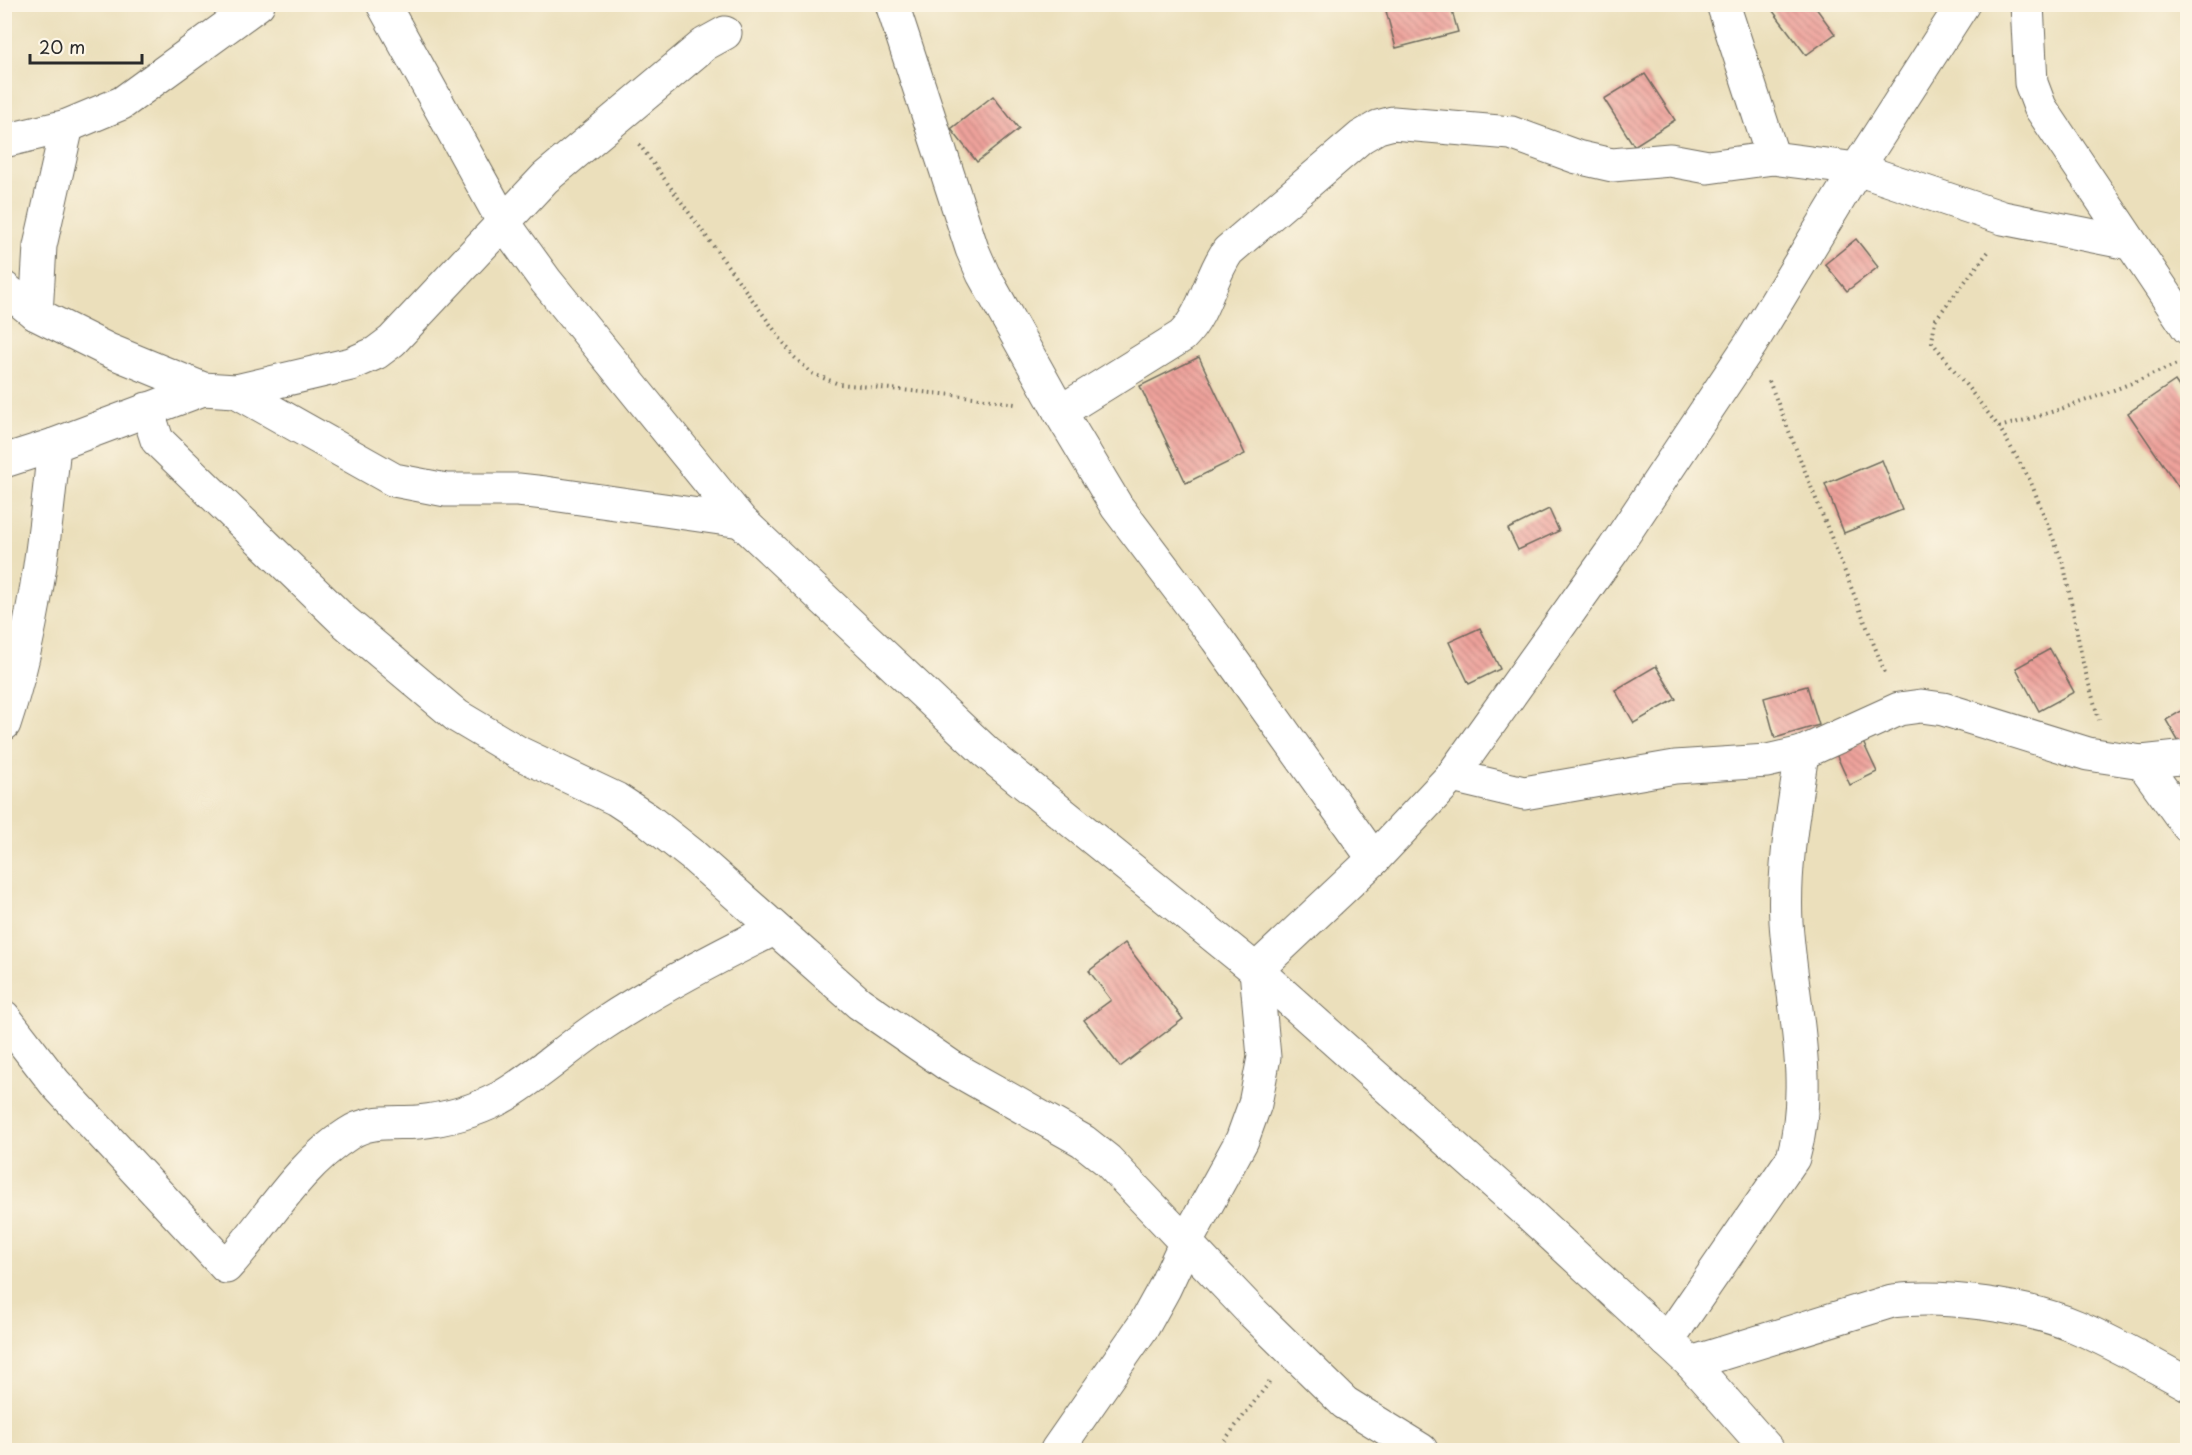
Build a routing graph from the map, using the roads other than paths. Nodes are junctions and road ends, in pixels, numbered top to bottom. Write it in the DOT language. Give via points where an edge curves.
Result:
graph roads {
  1 [pos="258,4"];
  2 [pos="383,4"];
  3 [pos="892,4"];
  4 [pos="1723,4"];
  5 [pos="1963,4"];
  6 [pos="2027,4"];
  7 [pos="725,33"];
  8 [pos="68,126"];
  9 [pos="4,141"];
  10 [pos="1773,158"];
  11 [pos="1857,169"];
  12 [pos="504,223"];
  13 [pos="2129,243"];
  14 [pos="4,288"];
  15 [pos="36,314"];
  16 [pos="2187,328"];
  17 [pos="203,389"];
  18 [pos="236,391"];
  19 [pos="147,409"];
  20 [pos="1060,412"];
  21 [pos="54,445"];
  22 [pos="4,461"];
  23 [pos="741,521"];
  24 [pos="4,724"];
  25 [pos="1802,753"];
  26 [pos="2187,757"];
  27 [pos="2142,762"];
  28 [pos="1452,776"];
  29 [pos="2187,826"];
  30 [pos="1374,860"];
  31 [pos="774,929"];
  32 [pos="1256,970"];
  33 [pos="4,1017"];
  34 [pos="1186,1242"];
  35 [pos="1667,1341"];
  36 [pos="1691,1363"];
  37 [pos="2187,1384"];
  38 [pos="1057,1450"];
  39 [pos="1421,1450"];
  40 [pos="1766,1450"];
  1 -- 8 [label="street" via="122,103"];
  2 -- 12 [label="street"];
  3 -- 20 [label="street" via="972,249"];
  4 -- 10 [label="street"];
  5 -- 11 [label="street"];
  6 -- 13 [label="street" via="2031,83 2040,107"];
  7 -- 12 [label="street" via="705,44 618,114 544,178"];
  8 -- 9 [label="street"];
  8 -- 15 [label="street" via="40,246"];
  10 -- 11 [label="street"];
  10 -- 20 [label="street" via="1708,167 1670,160 1612,165 1511,133 1393,123 1378,127 1227,251 1194,323 1182,336"];
  11 -- 13 [label="street" via="2003,218"];
  11 -- 28 [label="street" via="1752,342 1614,549"];
  12 -- 18 [label="street" via="376,353 351,364"];
  12 -- 23 [label="street" via="546,281"];
  13 -- 16 [label="street"];
  14 -- 15 [label="street"];
  15 -- 17 [label="street" via="108,350"];
  17 -- 18 [label="street"];
  17 -- 19 [label="street"];
  18 -- 23 [label="street" via="394,480 446,490 545,493"];
  19 -- 21 [label="street"];
  19 -- 31 [label="street" via="157,440 345,622 415,683 494,738 616,799 648,820"];
  20 -- 30 [label="street" via="1117,507 1217,639"];
  21 -- 22 [label="street"];
  21 -- 24 [label="street" via="34,601 14,696"];
  23 -- 32 [label="street" via="986,752"];
  25 -- 27 [label="street" via="1899,709 1921,706 2088,754"];
  25 -- 28 [label="street" via="1767,761 1661,769 1524,794"];
  25 -- 35 [label="street" via="1791,826 1786,921 1804,1093 1801,1132 1793,1158"];
  26 -- 27 [label="street"];
  27 -- 29 [label="street"];
  28 -- 30 [label="street"];
  30 -- 32 [label="street"];
  31 -- 33 [label="street" via="712,960 603,1024 501,1098 439,1120 381,1123 348,1134 297,1177 254,1237 226,1267 55,1083"];
  31 -- 34 [label="street" via="859,1003 902,1034 990,1090 1083,1141 1107,1160"];
  32 -- 34 [label="street" via="1264,1057 1255,1104 1237,1150"];
  32 -- 35 [label="street"];
  34 -- 38 [label="street" via="1144,1325"];
  34 -- 39 [label="street" via="1345,1403"];
  35 -- 36 [label="street"];
  36 -- 37 [label="street" via="1892,1301 1946,1298 2076,1326"];
  36 -- 40 [label="street"];
}
